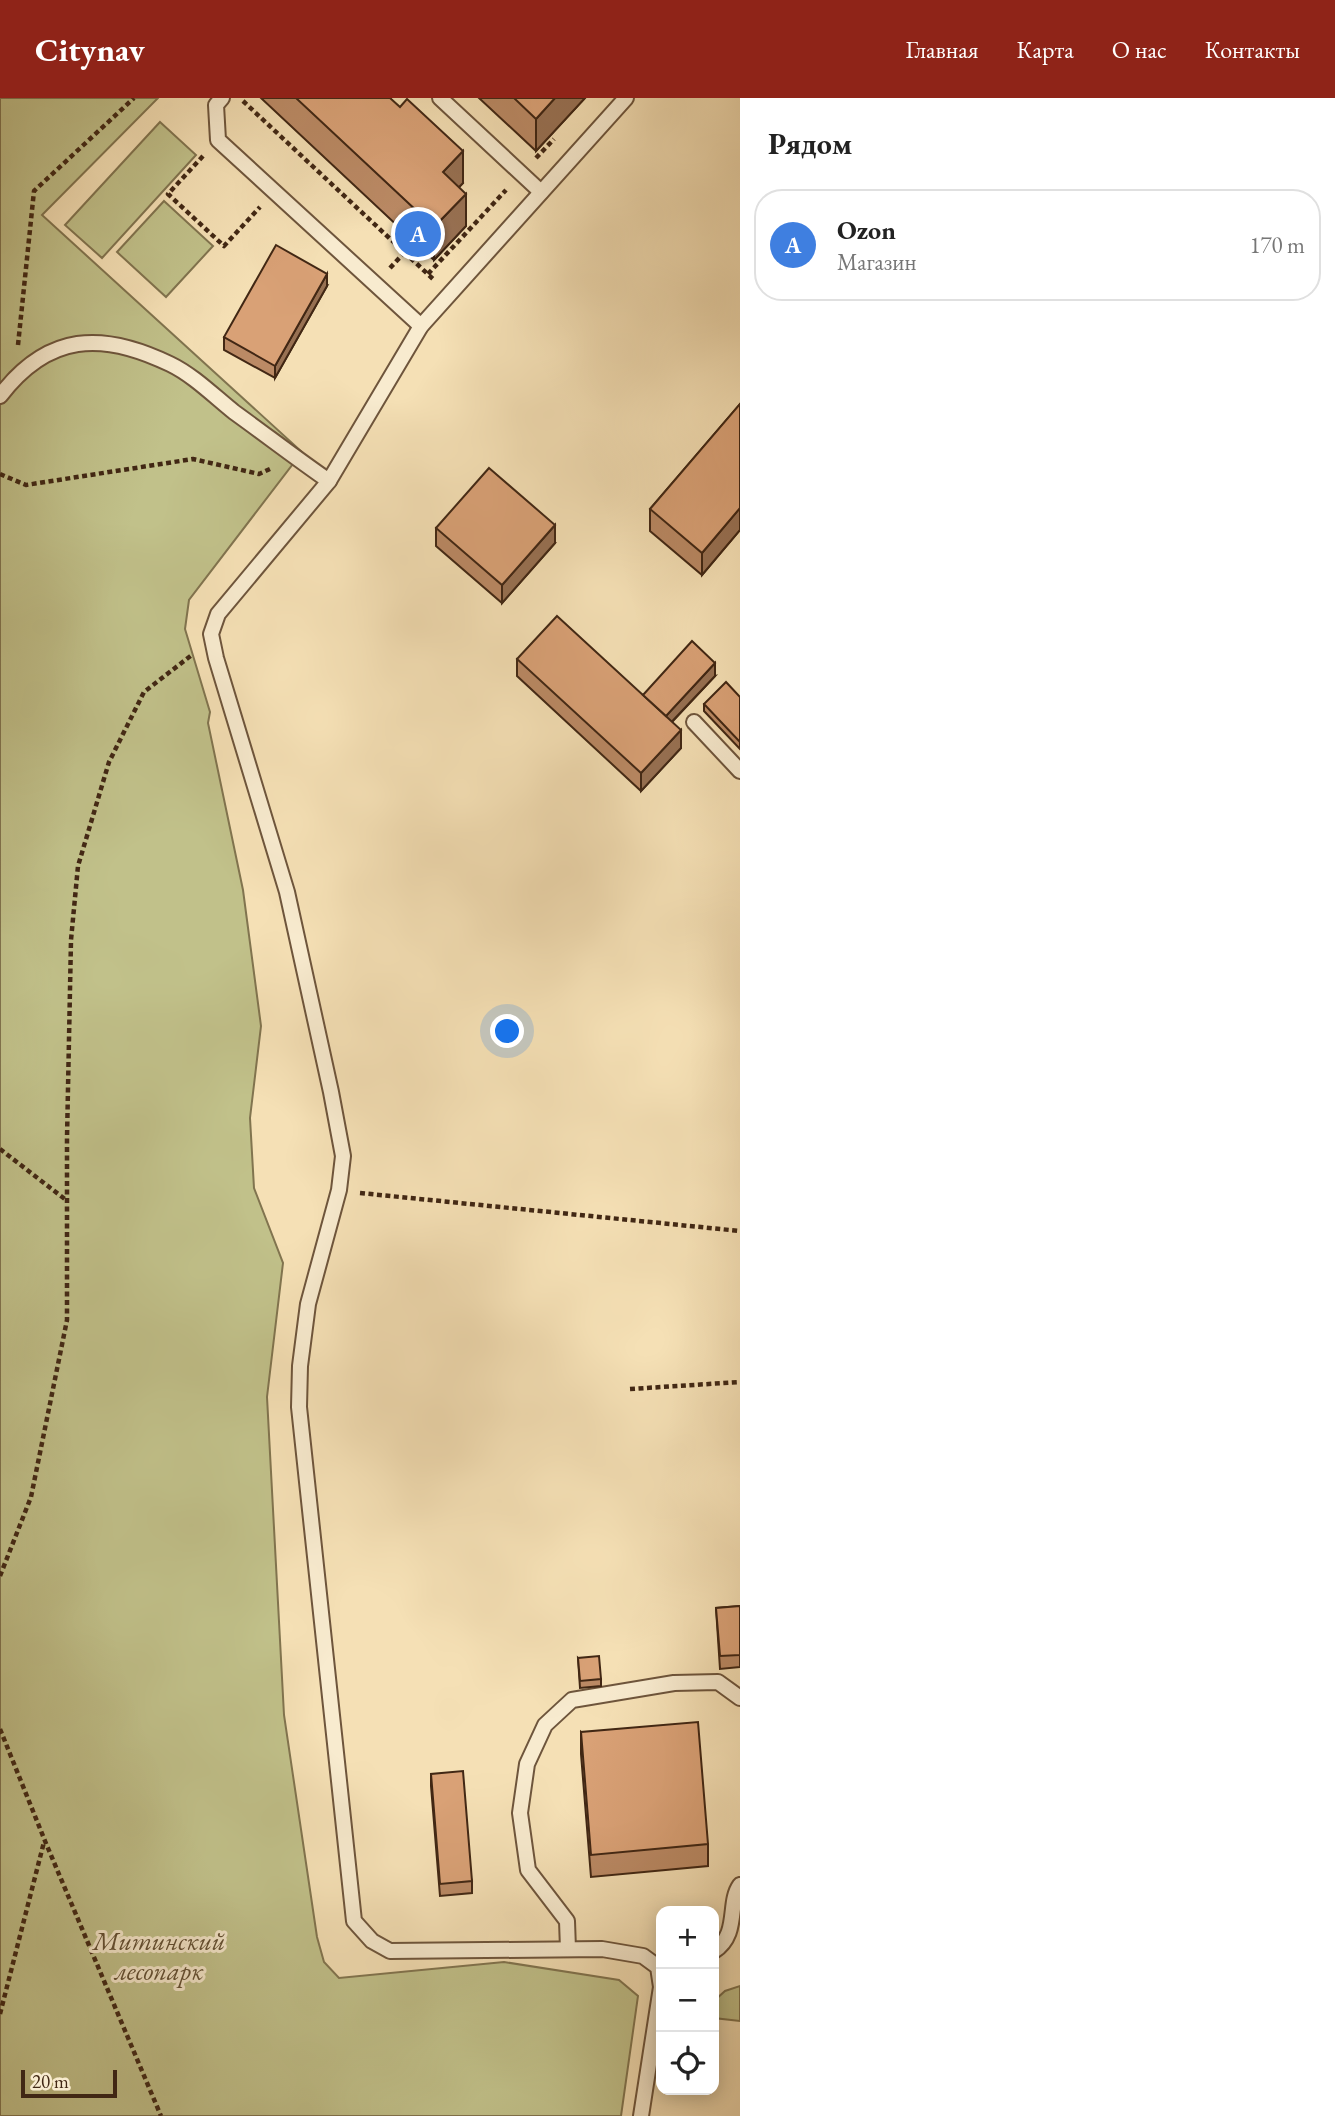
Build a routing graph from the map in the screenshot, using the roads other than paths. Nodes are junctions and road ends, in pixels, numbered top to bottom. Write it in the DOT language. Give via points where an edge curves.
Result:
graph roads {
  1 [pos="222,98"];
  2 [pos="440,98"];
  3 [pos="625,98"];
  4 [pos="541,192"];
  5 [pos="421,326"];
  6 [pos="0,396"];
  7 [pos="329,481"];
  8 [pos="694,722"];
  9 [pos="740,771"];
  10 [pos="740,1698"];
  11 [pos="740,1885"];
  12 [pos="719,1948"];
  13 [pos="568,1949"];
  14 [pos="656,1964"];
  15 [pos="660,1969"];
  16 [pos="641,2116"];
  1 -- 5 [label="lane" via="216,105 218,140"];
  2 -- 4 [label="lane"];
  3 -- 4 [label="lane"];
  4 -- 5 [label="lane"];
  5 -- 7 [label="lane"];
  6 -- 7 [label="lane" via="14,377 41,357 70,344 128,347 172,365"];
  7 -- 13 [label="lane" via="218,614 211,634 287,892 343,1156 339,1190 308,1304 299,1407 354,1922 372,1941 390,1951"];
  8 -- 9 [label="lane"];
  10 -- 13 [label="lane" via="718,1682 674,1683 572,1700 545,1725 527,1764 520,1813 528,1870 567,1921"];
  11 -- 12 [label="lane" via="732,1925"];
  13 -- 14 [label="lane" via="602,1949 643,1956"];
  15 -- 16 [label="lane"];
}
